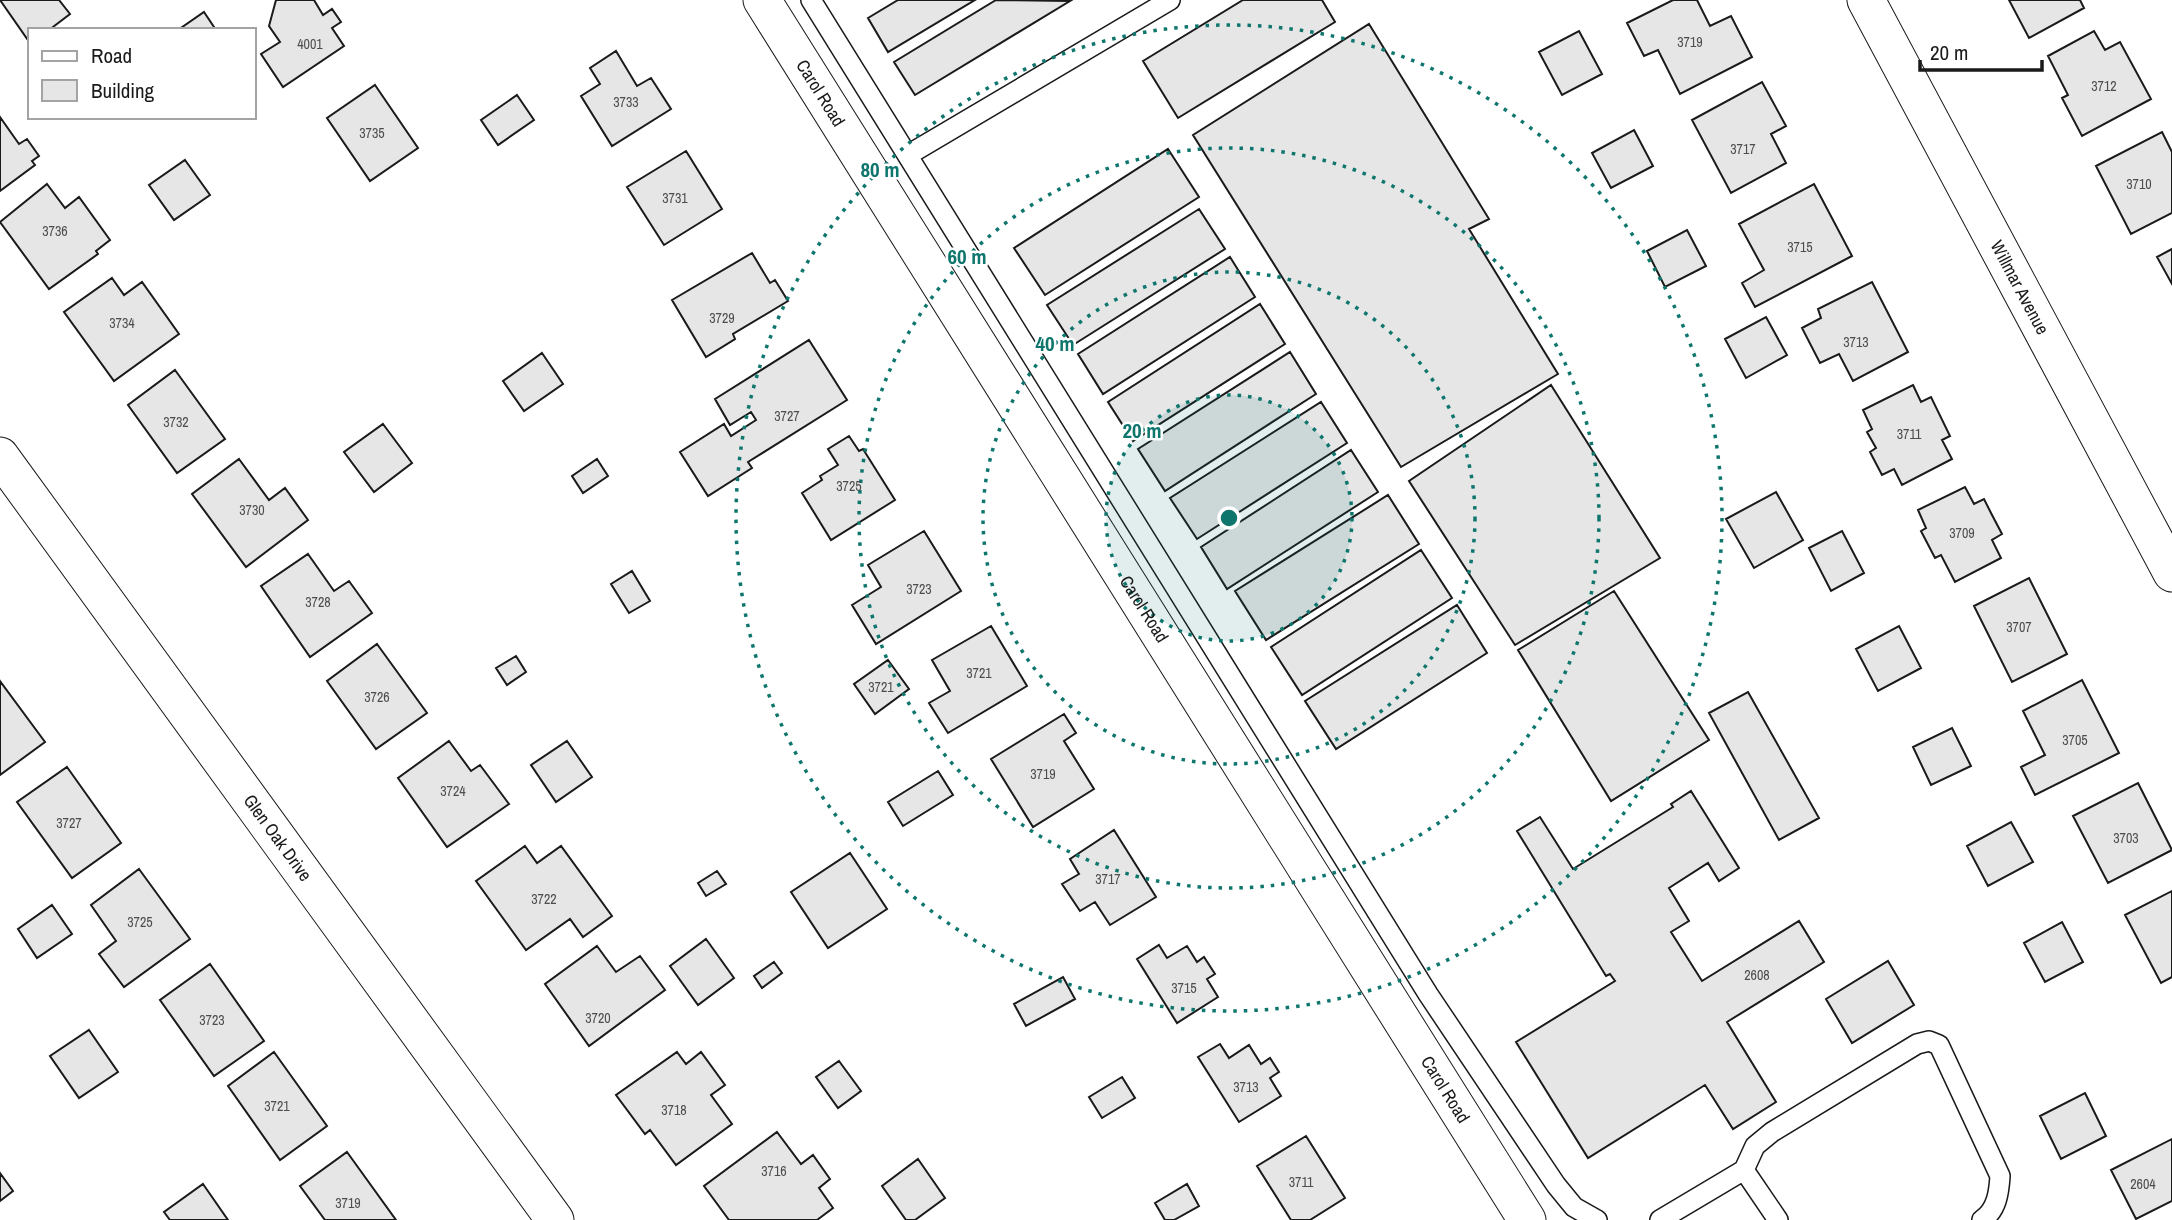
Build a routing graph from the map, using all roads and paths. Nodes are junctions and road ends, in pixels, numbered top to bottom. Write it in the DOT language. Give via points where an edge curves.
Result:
graph roads {
  1 [pos="762,0"];
  2 [pos="811,0"];
  3 [pos="1170,0"];
  4 [pos="1866,0"];
  5 [pos="908,155"];
  6 [pos="0,456"];
  7 [pos="2172,573"];
  8 [pos="1744,1170"];
  9 [pos="555,1220"];
  10 [pos="1527,1220"];
  11 [pos="1597,1220"];
  12 [pos="1660,1220"];
  13 [pos="1778,1220"];
  14 [pos="1982,1220"];
  1 -- 10 [label="street, Carol Road"];
  2 -- 5 [label="lane"];
  3 -- 5 [label="lane"];
  4 -- 7 [label="street, Willmar Avenue"];
  5 -- 11 [label="lane" via="1428,994 1556,1185 1574,1208"];
  6 -- 9 [label="street, Glen Oak Drive"];
  8 -- 12 [label="lane"];
  8 -- 13 [label="lane"];
  8 -- 14 [label="lane" via="1755,1146 1772,1132 1929,1041 1939,1045 2000,1176 1999,1196"];
}
